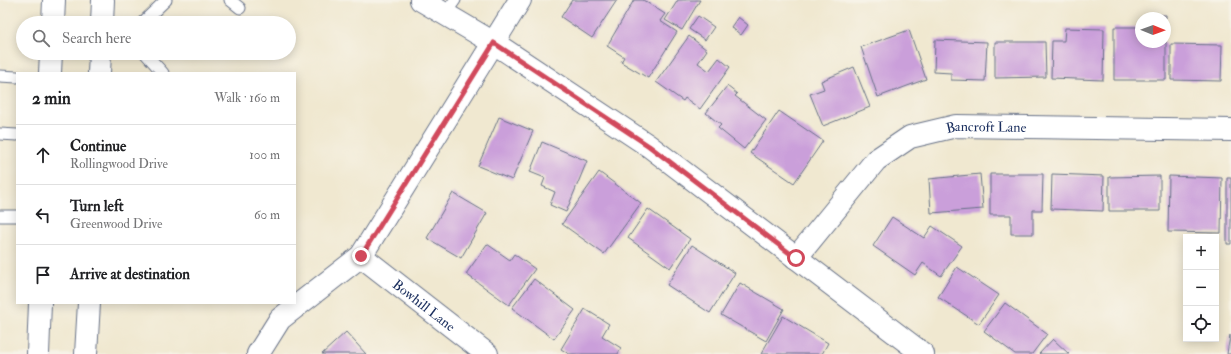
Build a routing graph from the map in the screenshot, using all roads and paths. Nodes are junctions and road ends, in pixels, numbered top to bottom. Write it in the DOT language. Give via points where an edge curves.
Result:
graph roads {
  1 [pos="54,0"];
  2 [pos="103,0"];
  3 [pos="166,0"];
  4 [pos="230,0"];
  5 [pos="240,0"];
  6 [pos="421,0"];
  7 [pos="520,0"];
  8 [pos="450,7"];
  9 [pos="53,16"];
  10 [pos="102,16"];
  11 [pos="149,16"];
  12 [pos="494,43"];
  13 [pos="51,60"];
  14 [pos="100,60"];
  15 [pos="154,60"];
  16 [pos="50,72"];
  17 [pos="99,72"];
  18 [pos="162,72"];
  19 [pos="0,76"];
  20 [pos="16,76"];
  21 [pos="1231,130"];
  22 [pos="0,134"];
  23 [pos="16,135"];
  24 [pos="0,216"];
  25 [pos="16,216"];
  26 [pos="361,256"];
  27 [pos="796,258"];
  28 [pos="40,304"];
  29 [pos="89,304"];
  30 [pos="38,354"];
  31 [pos="86,354"];
  32 [pos="258,354"];
  33 [pos="487,354"];
  34 [pos="923,354"];
  1 -- 9 [label="street"];
  2 -- 10 [label="street"];
  3 -- 11 [label="lane"];
  4 -- 5 [label="lane" via="240,8"];
  6 -- 8 [label="street"];
  7 -- 12 [label="street"];
  8 -- 12 [label="street"];
  12 -- 26 [label="street"];
  12 -- 27 [label="street" via="649,146"];
  13 -- 16 [label="street"];
  14 -- 17 [label="street"];
  15 -- 18 [label="lane"];
  19 -- 20 [label="lane"];
  21 -- 27 [label="street, Bancroft Lane" via="956,126 910,137 876,160"];
  22 -- 23 [label="lane"];
  24 -- 25 [label="lane"];
  26 -- 32 [label="street" via="280,319"];
  26 -- 33 [label="street, Bowhill Lane"];
  27 -- 34 [label="street"];
  28 -- 30 [label="street"];
  29 -- 31 [label="street"];
}
